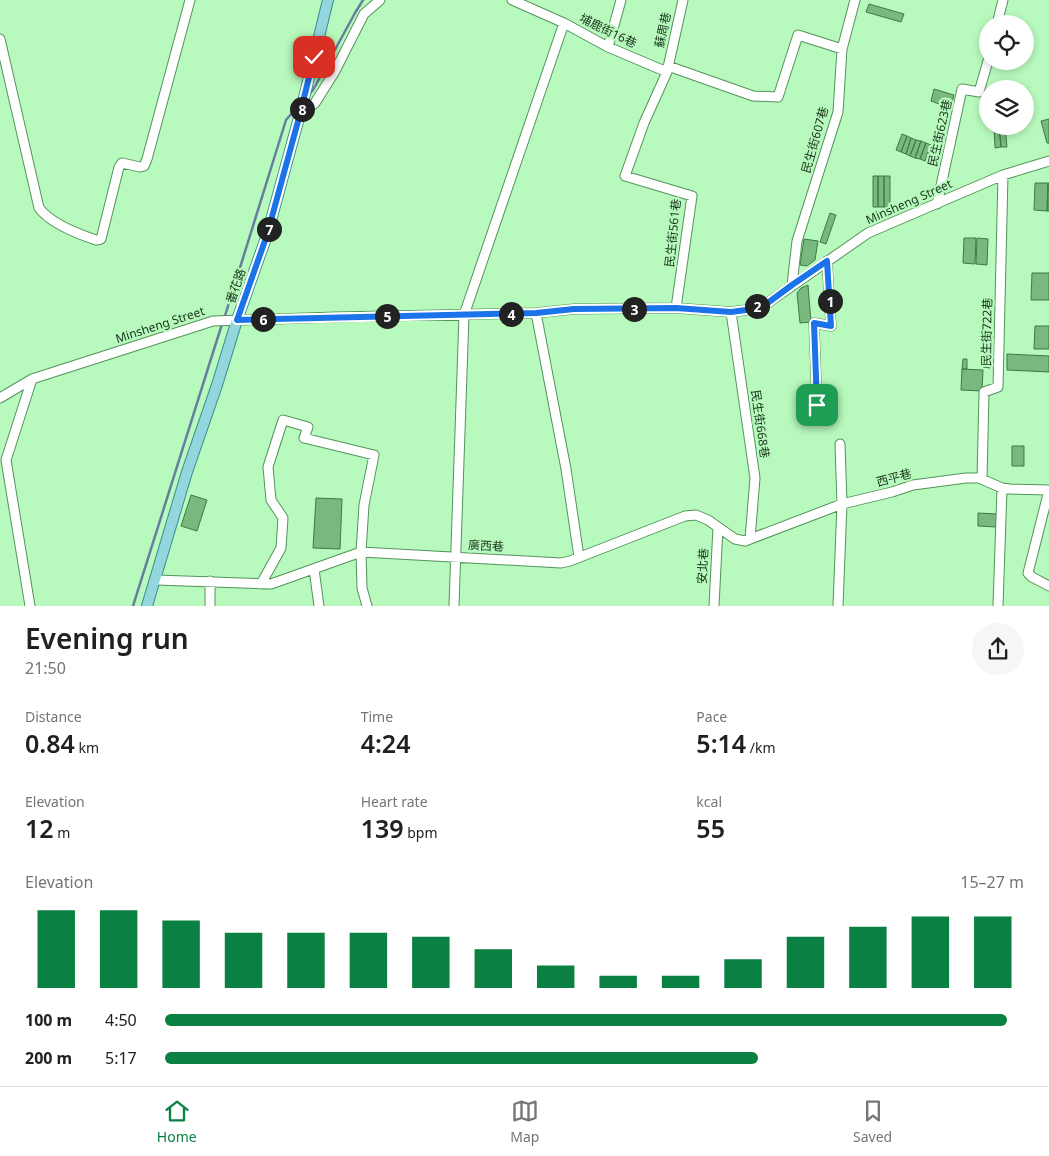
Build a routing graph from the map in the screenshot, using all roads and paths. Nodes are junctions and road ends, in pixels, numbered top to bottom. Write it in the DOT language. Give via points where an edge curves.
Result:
graph roads {
  1 [pos="190,0"];
  2 [pos="328,0"];
  3 [pos="380,0"];
  4 [pos="512,0"];
  5 [pos="621,0"];
  6 [pos="683,0"];
  7 [pos="855,0"];
  8 [pos="1003,0"];
  9 [pos="999,15"];
  10 [pos="564,24"];
  11 [pos="0,39"];
  12 [pos="608,47"];
  13 [pos="842,49"];
  14 [pos="668,69"];
  15 [pos="986,70"];
  16 [pos="300,114"];
  17 [pos="1049,161"];
  18 [pos="1003,175"];
  19 [pos="937,204"];
  20 [pos="827,261"];
  21 [pos="792,285"];
  22 [pos="676,308"];
  23 [pos="731,312"];
  24 [pos="536,313"];
  25 [pos="464,315"];
  26 [pos="237,320"];
  27 [pos="32,379"];
  28 [pos="0,398"];
  29 [pos="817,405"];
  30 [pos="840,444"];
  31 [pos="982,479"];
  32 [pos="1002,488"];
  33 [pos="1049,490"];
  34 [pos="842,504"];
  35 [pos="718,527"];
  36 [pos="750,539"];
  37 [pos="361,552"];
  38 [pos="456,557"];
  39 [pos="579,558"];
  40 [pos="314,569"];
  41 [pos="156,580"];
  42 [pos="210,581"];
  43 [pos="261,584"];
  44 [pos="1049,586"];
  45 [pos="30,606"];
  46 [pos="147,606"];
  47 [pos="210,606"];
  48 [pos="318,606"];
  49 [pos="367,606"];
  50 [pos="454,606"];
  51 [pos="714,606"];
  52 [pos="838,606"];
  53 [pos="998,606"];
  1 -- 11 [label="street" via="147,159 144,166 122,163 119,167 101,239 96,240 56,223 40,208"];
  2 -- 16 [label="main road, 番花路"];
  3 -- 16 [label="street" via="364,14 315,103"];
  4 -- 10 [label="street, 埔鹿街16巷"];
  5 -- 12 [label="street"];
  6 -- 14 [label="street, 蘇周巷"];
  7 -- 13 [label="street, 民生街607巷"];
  8 -- 9 [label="street"];
  10 -- 12 [label="street, 埔鹿街16巷"];
  10 -- 25 [label="street"];
  12 -- 14 [label="street, 埔鹿街16巷"];
  13 -- 14 [label="street, 埔鹿街16巷" via="798,35 778,97 753,96"];
  13 -- 21 [label="street, 民生街607巷" via="838,112 797,241"];
  14 -- 22 [label="street, 民生街561巷" via="625,176 692,196"];
  15 -- 19 [label="street, 民生街623巷" via="980,92 962,88"];
  16 -- 26 [label="main road, 番花路" via="267,235"];
  17 -- 18 [label="street, Minsheng Street"];
  18 -- 19 [label="street, Minsheng Street"];
  18 -- 31 [label="street, 民生街722巷" via="998,387 984,392"];
  19 -- 20 [label="street, Minsheng Street" via="868,233"];
  20 -- 21 [label="street, Minsheng Street"];
  20 -- 29 [label="street" via="831,326 814,323"];
  21 -- 23 [label="street, Minsheng Street" via="769,302"];
  22 -- 23 [label="street, Minsheng Street"];
  22 -- 24 [label="street, Minsheng Street" via="574,309"];
  23 -- 36 [label="street, 民生街668巷" via="755,478"];
  24 -- 25 [label="street, Minsheng Street"];
  24 -- 39 [label="street" via="566,468"];
  25 -- 26 [label="street, Minsheng Street"];
  25 -- 38 [label="street"];
  26 -- 27 [label="street, Minsheng Street" via="213,321"];
  26 -- 41 [label="main road, 番花路" via="187,472"];
  27 -- 28 [label="street, Minsheng Street"];
  27 -- 45 [label="street" via="6,460"];
  30 -- 34 [label="street"];
  31 -- 32 [label="street, 西平巷"];
  31 -- 34 [label="street, 西平巷" via="912,485"];
  32 -- 33 [label="street, 西平巷"];
  32 -- 53 [label="street"];
  33 -- 44 [label="street, 西平巷" via="1028,573"];
  34 -- 36 [label="street, 西平巷"];
  34 -- 52 [label="street"];
  35 -- 36 [label="street, 廣西巷" via="735,539"];
  35 -- 39 [label="street, 廣西巷" via="696,516 685,516"];
  35 -- 51 [label="street, 安北巷"];
  37 -- 38 [label="street, 廣西巷"];
  37 -- 40 [label="street, 廣西巷"];
  37 -- 43 [label="street" via="364,504 374,455 304,438 308,427 283,420 268,467 271,500 283,518 281,548"];
  37 -- 49 [label="street" via="362,588"];
  38 -- 39 [label="street, 廣西巷" via="561,562"];
  38 -- 50 [label="street"];
  40 -- 43 [label="street, 廣西巷" via="271,584"];
  40 -- 48 [label="street"];
  41 -- 42 [label="street, 廣西巷"];
  41 -- 46 [label="main road, 番花路"];
  42 -- 43 [label="street, 廣西巷"];
  42 -- 47 [label="street"];
}
